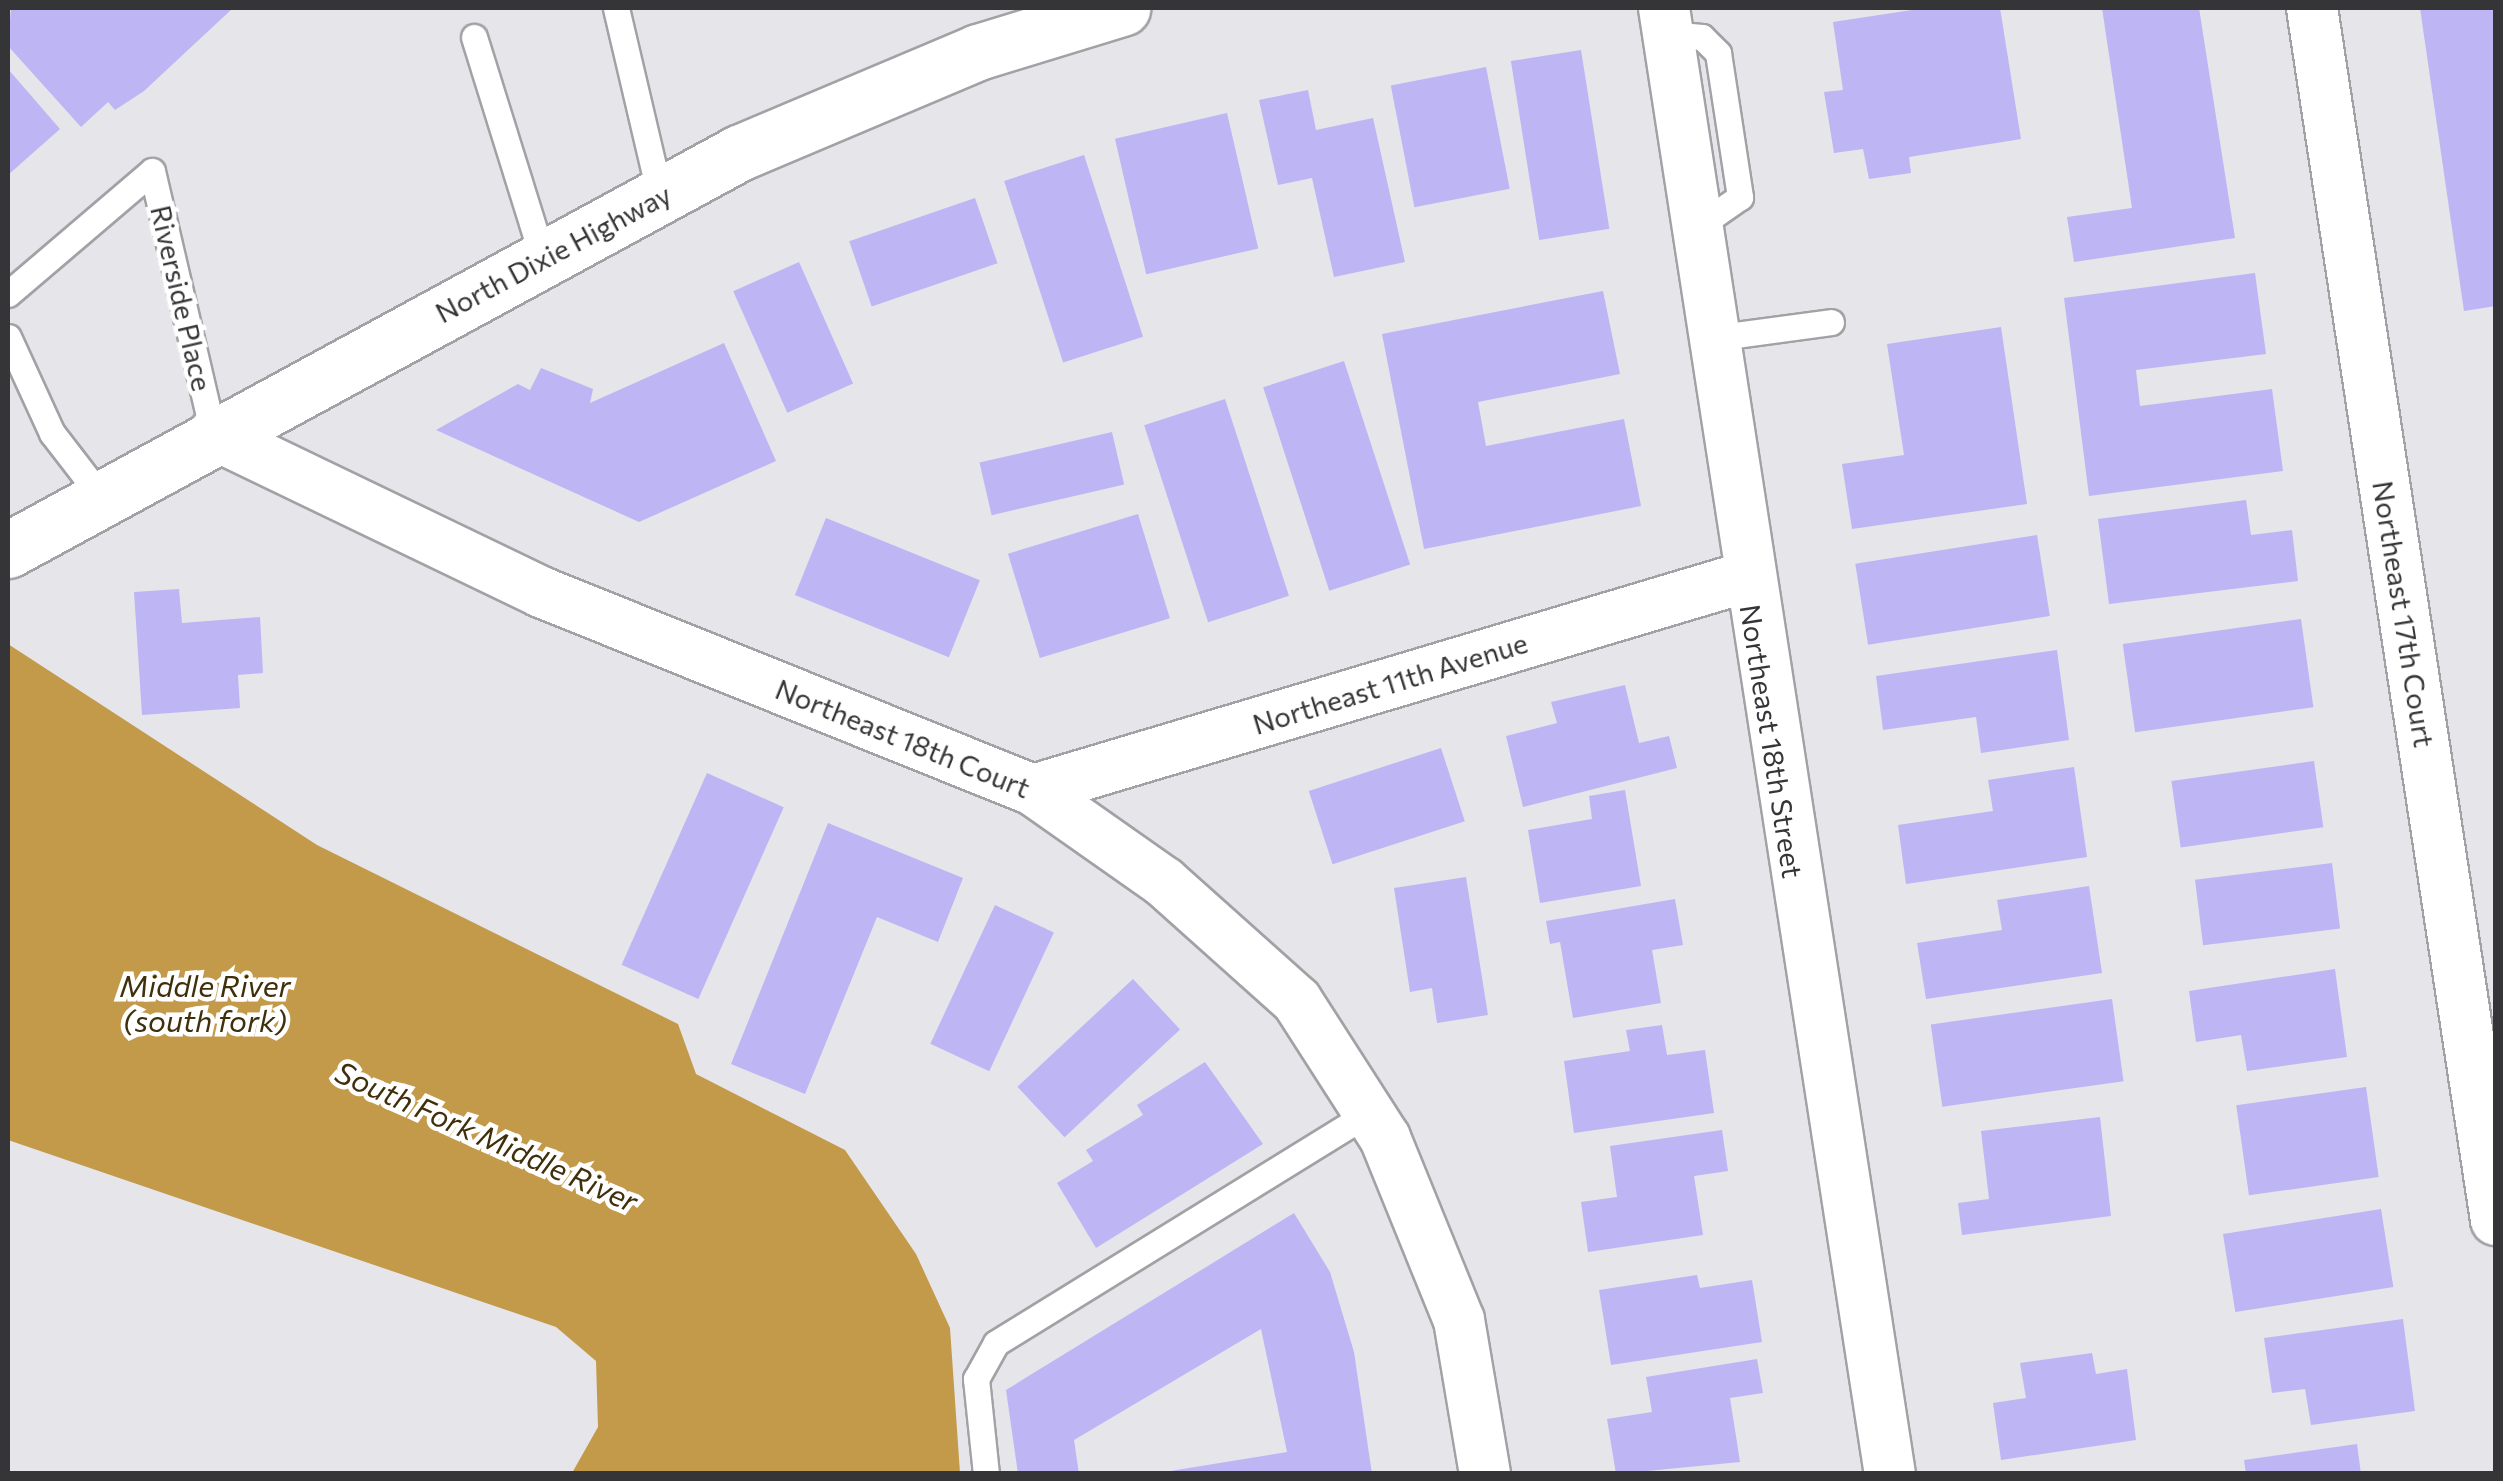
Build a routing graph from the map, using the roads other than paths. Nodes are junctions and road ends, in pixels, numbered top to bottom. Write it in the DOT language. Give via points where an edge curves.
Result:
graph roads {
  1 [pos="616,8"];
  2 [pos="1122,8"];
  3 [pos="2312,8"];
  4 [pos="1666,21"];
  5 [pos="474,37"];
  6 [pos="660,196"];
  7 [pos="542,258"];
  8 [pos="8,294"];
  9 [pos="1832,322"];
  10 [pos="8,337"];
  11 [pos="1713,338"];
  12 [pos="214,434"];
  13 [pos="102,498"];
  14 [pos="8,550"];
  15 [pos="1746,576"];
  16 [pos="1034,790"];
  17 [pos="1369,1113"];
  18 [pos="2496,1220"];
  19 [pos="986,1474"];
  20 [pos="1485,1474"];
  21 [pos="1890,1474"];
  1 -- 6 [label="lane"];
  2 -- 6 [label="street, North Dixie Highway" via="978,52"];
  3 -- 18 [label="street, Northeast 17th Court"];
  4 -- 11 [label="street, Northeast 18th Street"];
  5 -- 7 [label="lane"];
  6 -- 7 [label="street, North Dixie Highway"];
  7 -- 12 [label="street, North Dixie Highway"];
  8 -- 12 [label="lane, Riverside Place" via="152,171"];
  9 -- 11 [label="lane"];
  10 -- 13 [label="lane" via="52,433"];
  11 -- 15 [label="street, Northeast 18th Street"];
  12 -- 13 [label="street, North Dixie Highway"];
  12 -- 16 [label="street, Northeast 18th Court" via="542,592"];
  13 -- 14 [label="street, North Dixie Highway"];
  15 -- 16 [label="street, Northeast 11th Avenue"];
  15 -- 21 [label="street, Northeast 18th Street"];
  16 -- 17 [label="street, Northeast 18th Court" via="1164,882 1297,1001"];
  17 -- 19 [label="lane" via="996,1343 976,1379"];
  17 -- 20 [label="street, Northeast 18th Court" via="1459,1320"];
}
